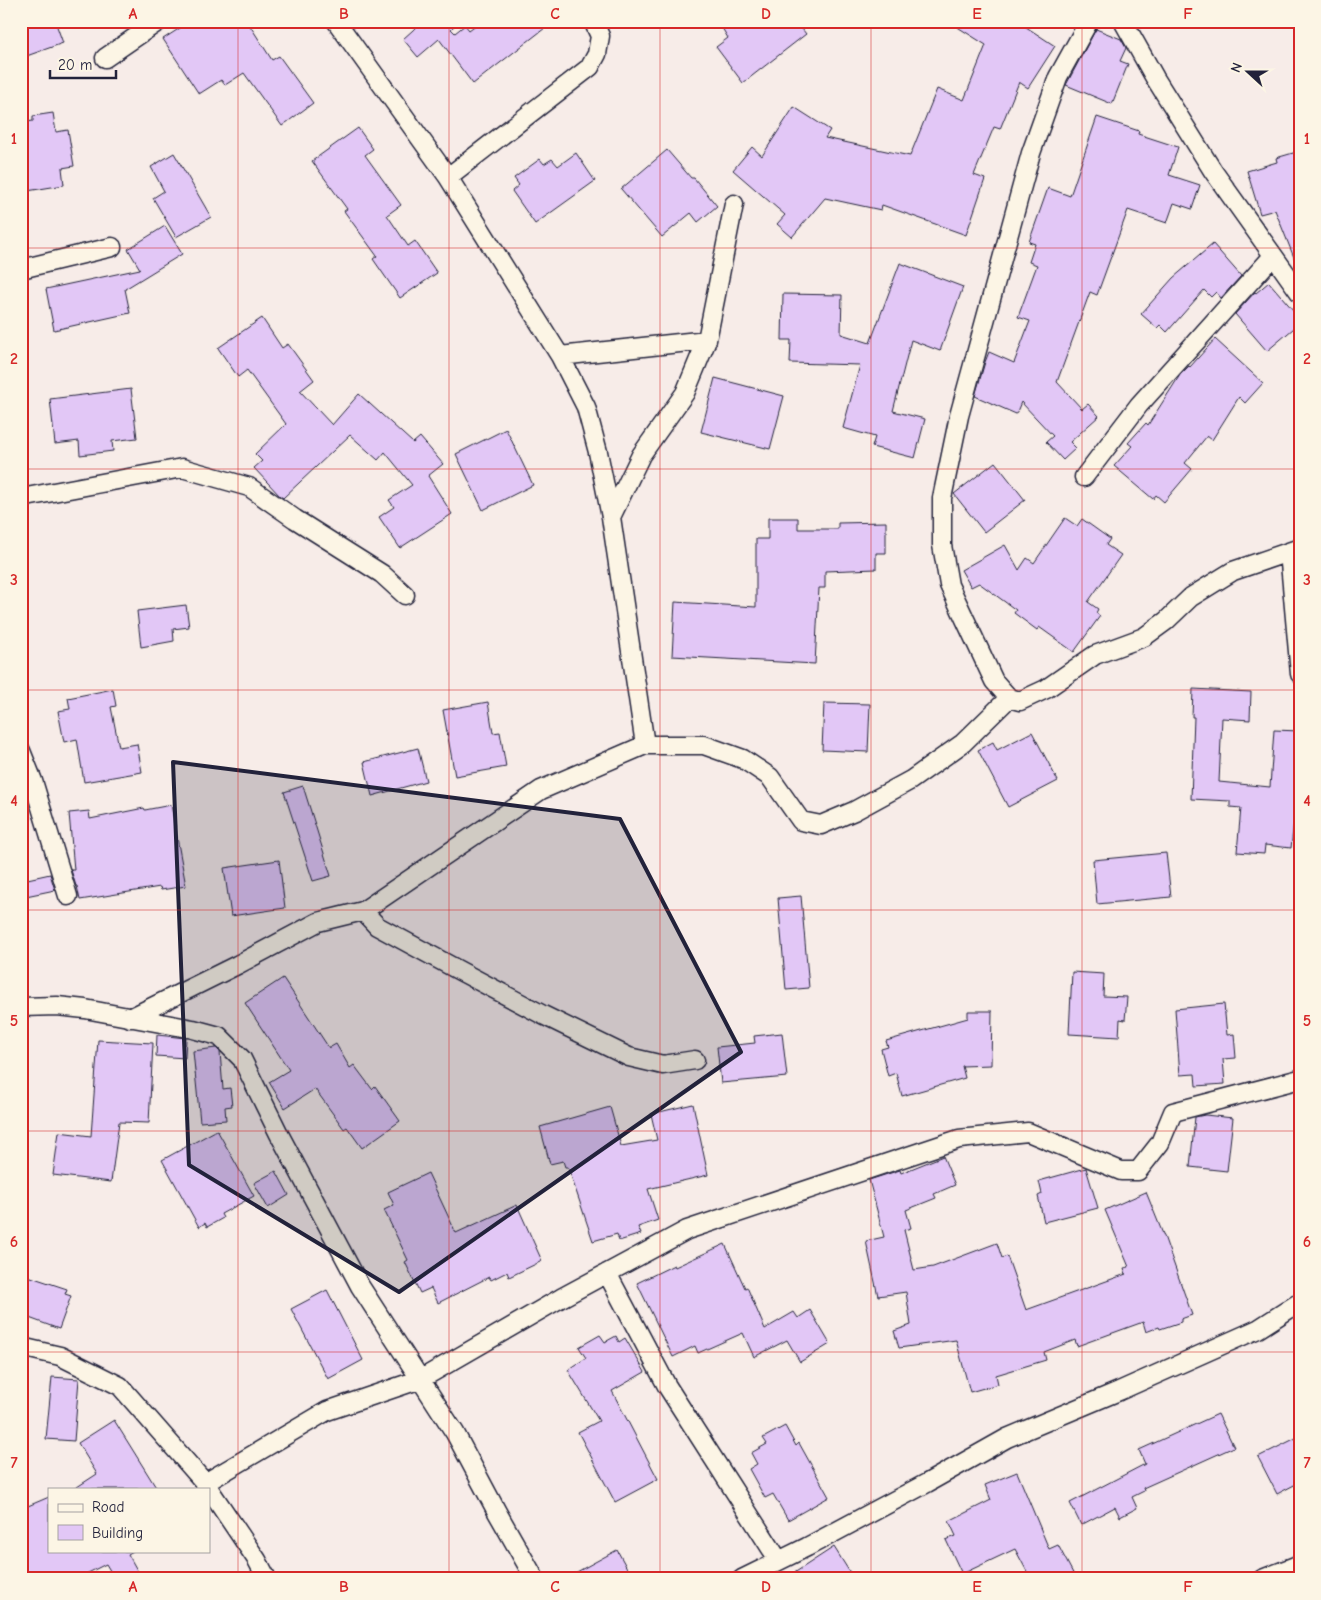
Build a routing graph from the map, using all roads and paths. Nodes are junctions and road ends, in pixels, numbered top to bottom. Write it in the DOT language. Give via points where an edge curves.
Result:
graph roads {
  1 [pos="159,21"];
  2 [pos="336,21"];
  3 [pos="593,21"];
  4 [pos="1089,21"];
  5 [pos="1123,21"];
  6 [pos="105,58"];
  7 [pos="448,177"];
  8 [pos="734,204"];
  9 [pos="112,247"];
  10 [pos="1273,256"];
  11 [pos="21,269"];
  12 [pos="1300,293"];
  13 [pos="707,340"];
  14 [pos="560,356"];
  15 [pos="1084,477"];
  16 [pos="21,498"];
  17 [pos="611,517"];
  18 [pos="1294,550"];
  19 [pos="405,595"];
  20 [pos="1300,674"];
  21 [pos="1009,698"];
  22 [pos="645,745"];
  23 [pos="21,751"];
  24 [pos="68,896"];
  25 [pos="362,912"];
  26 [pos="21,1007"];
  27 [pos="130,1018"];
  28 [pos="695,1060"];
  29 [pos="1300,1079"];
  30 [pos="607,1273"];
  31 [pos="1300,1302"];
  32 [pos="21,1347"];
  33 [pos="421,1379"];
  34 [pos="205,1483"];
  35 [pos="208,1488"];
  36 [pos="210,1491"];
  37 [pos="779,1561"];
  38 [pos="1300,1564"];
  39 [pos="267,1579"];
  40 [pos="535,1579"];
  41 [pos="742,1579"];
  42 [pos="1262,1579"];
  1 -- 6 [label="street"];
  2 -- 7 [label="street"];
  3 -- 7 [label="street" via="600,36 597,54 590,67"];
  4 -- 21 [label="street" via="1058,77 1031,153 959,416 942,498 942,545 949,585 994,681"];
  5 -- 10 [label="street" via="1213,171"];
  7 -- 14 [label="street"];
  8 -- 13 [label="street"];
  9 -- 11 [label="street"];
  10 -- 12 [label="street"];
  10 -- 15 [label="street" via="1139,405"];
  13 -- 14 [label="street"];
  13 -- 17 [label="street" via="686,393 641,455"];
  14 -- 17 [label="street" via="586,407"];
  16 -- 19 [label="street" via="182,468 249,487 382,574"];
  17 -- 22 [label="street"];
  18 -- 20 [label="street"];
  18 -- 21 [label="street" via="1233,571 1191,596 1144,637 1095,655 1046,689 1020,701"];
  21 -- 22 [label="street" via="963,743 911,780 821,825 801,820 770,777 743,759 704,745"];
  22 -- 25 [label="street" via="541,790"];
  23 -- 24 [label="street"];
  25 -- 27 [label="street" via="318,922"];
  25 -- 28 [label="street" via="377,926 435,958 628,1057 663,1065"];
  26 -- 27 [label="street" via="57,1006"];
  27 -- 33 [label="street" via="219,1036 242,1059 360,1286"];
  29 -- 30 [label="street" via="1173,1112 1160,1143 1138,1171 1121,1171 1028,1132 959,1139 687,1230"];
  30 -- 33 [label="street"];
  30 -- 37 [label="street" via="667,1386"];
  31 -- 37 [label="street" via="1258,1329 1008,1438"];
  32 -- 34 [label="street" via="60,1356 120,1386"];
  33 -- 34 [label="street" via="327,1411"];
  33 -- 40 [label="street" via="455,1432"];
  34 -- 35 [label="street"];
  36 -- 39 [label="street"];
  37 -- 41 [label="street"];
  38 -- 42 [label="street"];
}
